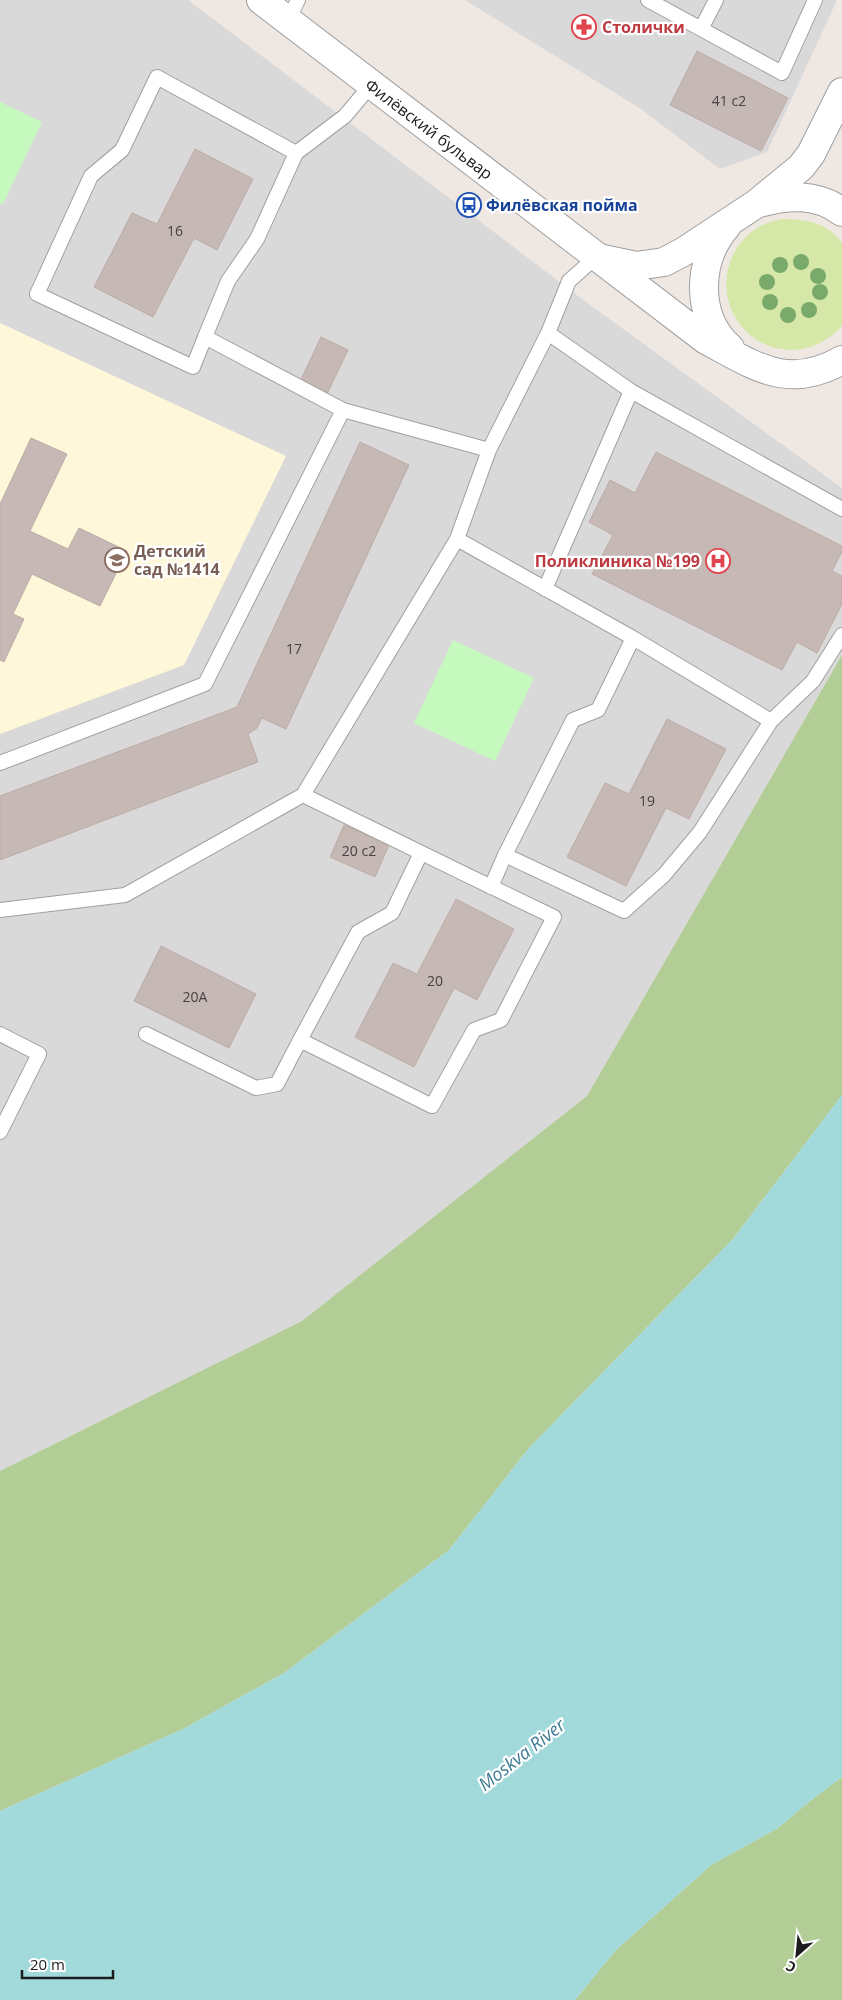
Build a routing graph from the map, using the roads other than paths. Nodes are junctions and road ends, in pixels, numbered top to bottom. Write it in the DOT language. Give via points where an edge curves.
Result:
graph roads {
  1 [pos="261,0"];
  2 [pos="648,0"];
  3 [pos="716,0"];
  4 [pos="815,0"];
  5 [pos="293,10"];
  6 [pos="701,29"];
  7 [pos="372,85"];
  8 [pos="842,92"];
  9 [pos="296,153"];
  10 [pos="756,204"];
  11 [pos="842,212"];
  12 [pos="731,220"];
  13 [pos="596,257"];
  14 [pos="548,333"];
  15 [pos="205,336"];
  16 [pos="742,359"];
  17 [pos="842,360"];
  18 [pos="631,390"];
  19 [pos="342,410"];
  20 [pos="489,450"];
  21 [pos="842,509"];
  22 [pos="457,539"];
  23 [pos="545,589"];
  24 [pos="842,635"];
  25 [pos="634,638"];
  26 [pos="771,721"];
  27 [pos="0,763"];
  28 [pos="303,796"];
  29 [pos="421,853"];
  30 [pos="506,855"];
  31 [pos="490,887"];
  32 [pos="0,910"];
  33 [pos="0,1034"];
  34 [pos="146,1034"];
  35 [pos="300,1040"];
  36 [pos="0,1132"];
  1 -- 5 [label="street, Филёвский бульвар"];
  2 -- 6 [label="lane"];
  3 -- 6 [label="lane"];
  4 -- 6 [label="lane" via="782,73"];
  5 -- 7 [label="street, Филёвский бульвар"];
  7 -- 9 [label="lane" via="345,116"];
  7 -- 13 [label="street, Филёвский бульвар"];
  8 -- 10 [label="street, Филёвский бульвар" via="811,154 801,167"];
  9 -- 15 [label="lane" via="257,239 228,281"];
  9 -- 15 [label="lane" via="156,77 122,150 91,176 37,294 193,367"];
  10 -- 11 [label="street, Филёвский бульвар" via="782,197 809,197 835,206"];
  10 -- 12 [label="street, Филёвский бульвар"];
  12 -- 13 [label="street, Филёвский бульвар" via="664,262 636,266"];
  12 -- 16 [label="street, Филёвский бульвар" via="717,238 703,281 705,304 712,325 725,344"];
  13 -- 14 [label="lane" via="569,281"];
  13 -- 16 [label="street, Филёвский бульвар" via="706,340"];
  14 -- 18 [label="lane"];
  14 -- 20 [label="lane"];
  15 -- 19 [label="lane"];
  16 -- 17 [label="street, Филёвский бульвар" via="764,370 788,375 828,368"];
  18 -- 21 [label="lane"];
  18 -- 23 [label="lane"];
  19 -- 20 [label="lane"];
  19 -- 27 [label="lane" via="205,684"];
  20 -- 22 [label="lane"];
  22 -- 23 [label="lane"];
  22 -- 28 [label="lane"];
  23 -- 25 [label="lane"];
  24 -- 26 [label="lane" via="813,681"];
  25 -- 26 [label="lane"];
  25 -- 30 [label="lane" via="598,710 573,720"];
  26 -- 30 [label="lane" via="700,832 664,876 624,911"];
  28 -- 29 [label="lane"];
  28 -- 32 [label="lane" via="125,895"];
  29 -- 31 [label="lane"];
  29 -- 35 [label="lane" via="392,913 358,932"];
  30 -- 31 [label="lane"];
  31 -- 35 [label="lane" via="554,917 501,1020 474,1030 432,1106"];
  33 -- 36 [label="lane" via="39,1054"];
  34 -- 35 [label="lane" via="256,1088 277,1084"];
}
